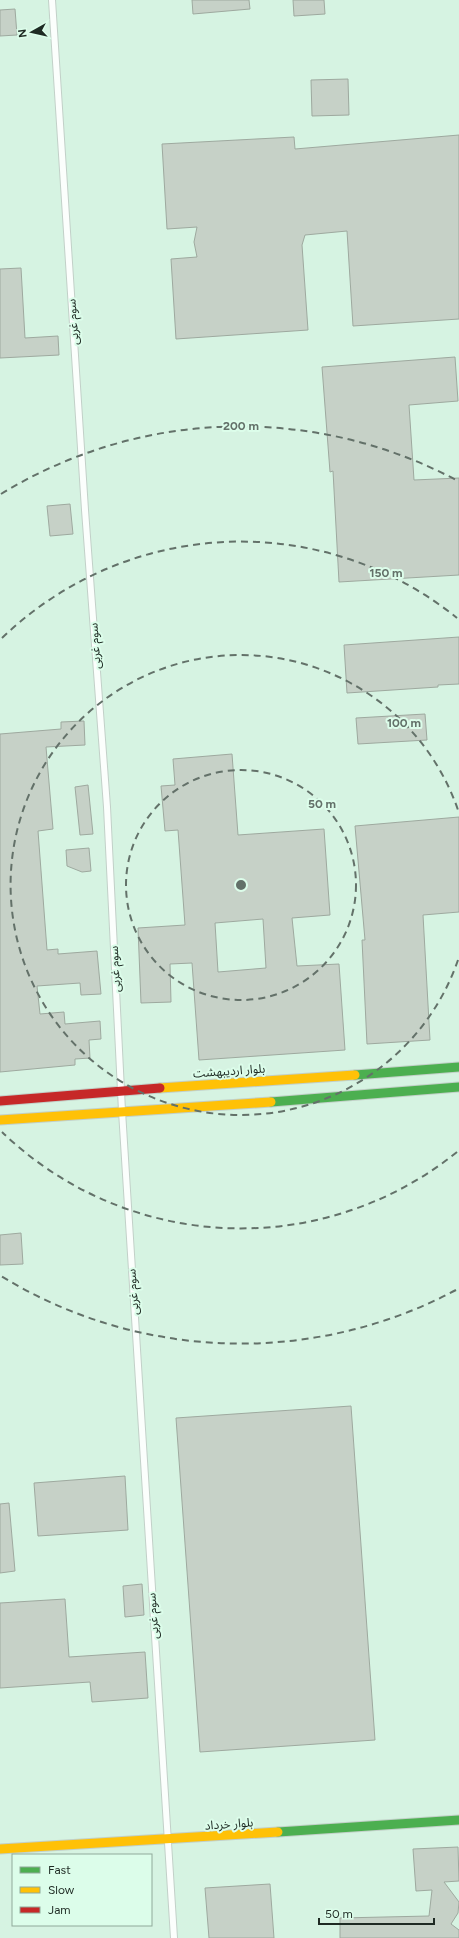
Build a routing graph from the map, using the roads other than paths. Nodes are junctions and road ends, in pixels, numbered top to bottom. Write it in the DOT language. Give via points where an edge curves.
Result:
graph roads {
  1 [pos="52,0"];
  2 [pos="459,1067"];
  3 [pos="459,1087"];
  4 [pos="121,1090"];
  5 [pos="0,1101"];
  6 [pos="122,1111"];
  7 [pos="0,1120"];
  8 [pos="459,1820"];
  9 [pos="167,1840"];
  10 [pos="0,1849"];
  11 [pos="174,1938"];
  1 -- 4 [label="lane, سوم غربی" via="107,807"];
  2 -- 4 [label="street, بلوار اردیبهشت"];
  3 -- 6 [label="street"];
  4 -- 5 [label="street, بلوار اردیبهشت"];
  4 -- 6 [label="lane, سوم غربی"];
  6 -- 7 [label="street"];
  6 -- 9 [label="lane, سوم غربی"];
  8 -- 9 [label="street, بلوار خرداد"];
  9 -- 10 [label="street, بلوار خرداد"];
  9 -- 11 [label="lane, سوم غربی"];
}
